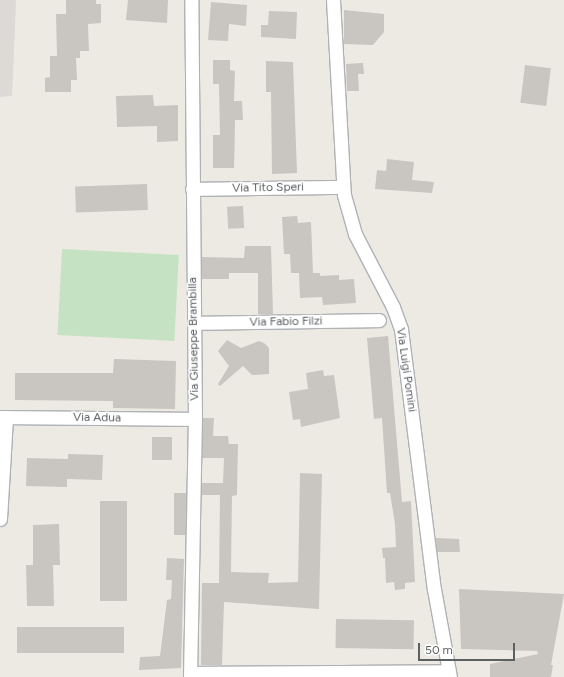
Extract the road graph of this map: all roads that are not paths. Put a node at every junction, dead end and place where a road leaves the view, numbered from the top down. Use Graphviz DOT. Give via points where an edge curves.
graph roads {
  1 [pos="191,0"];
  2 [pos="332,0"];
  3 [pos="343,187"];
  4 [pos="192,189"];
  5 [pos="379,320"];
  6 [pos="194,324"];
  7 [pos="3,417"];
  8 [pos="195,419"];
  9 [pos="0,519"];
  10 [pos="449,674"];
  11 [pos="191,675"];
  1 -- 4 [label="street, Via Giuseppe Brambilla"];
  2 -- 3 [label="street, Via Luigi Pomini"];
  3 -- 4 [label="street, Via Tito Speri"];
  3 -- 10 [label="street, Via Luigi Pomini" via="355,234 393,307 401,329 434,589"];
  4 -- 6 [label="street, Via Giuseppe Brambilla"];
  5 -- 6 [label="street, Via Fabio Filzi"];
  6 -- 8 [label="street, Via Giuseppe Brambilla"];
  7 -- 8 [label="street, Via Adua"];
  7 -- 9 [label="street"];
  8 -- 11 [label="street, Via Giuseppe Brambilla"];
  10 -- 11 [label="street"];
}
